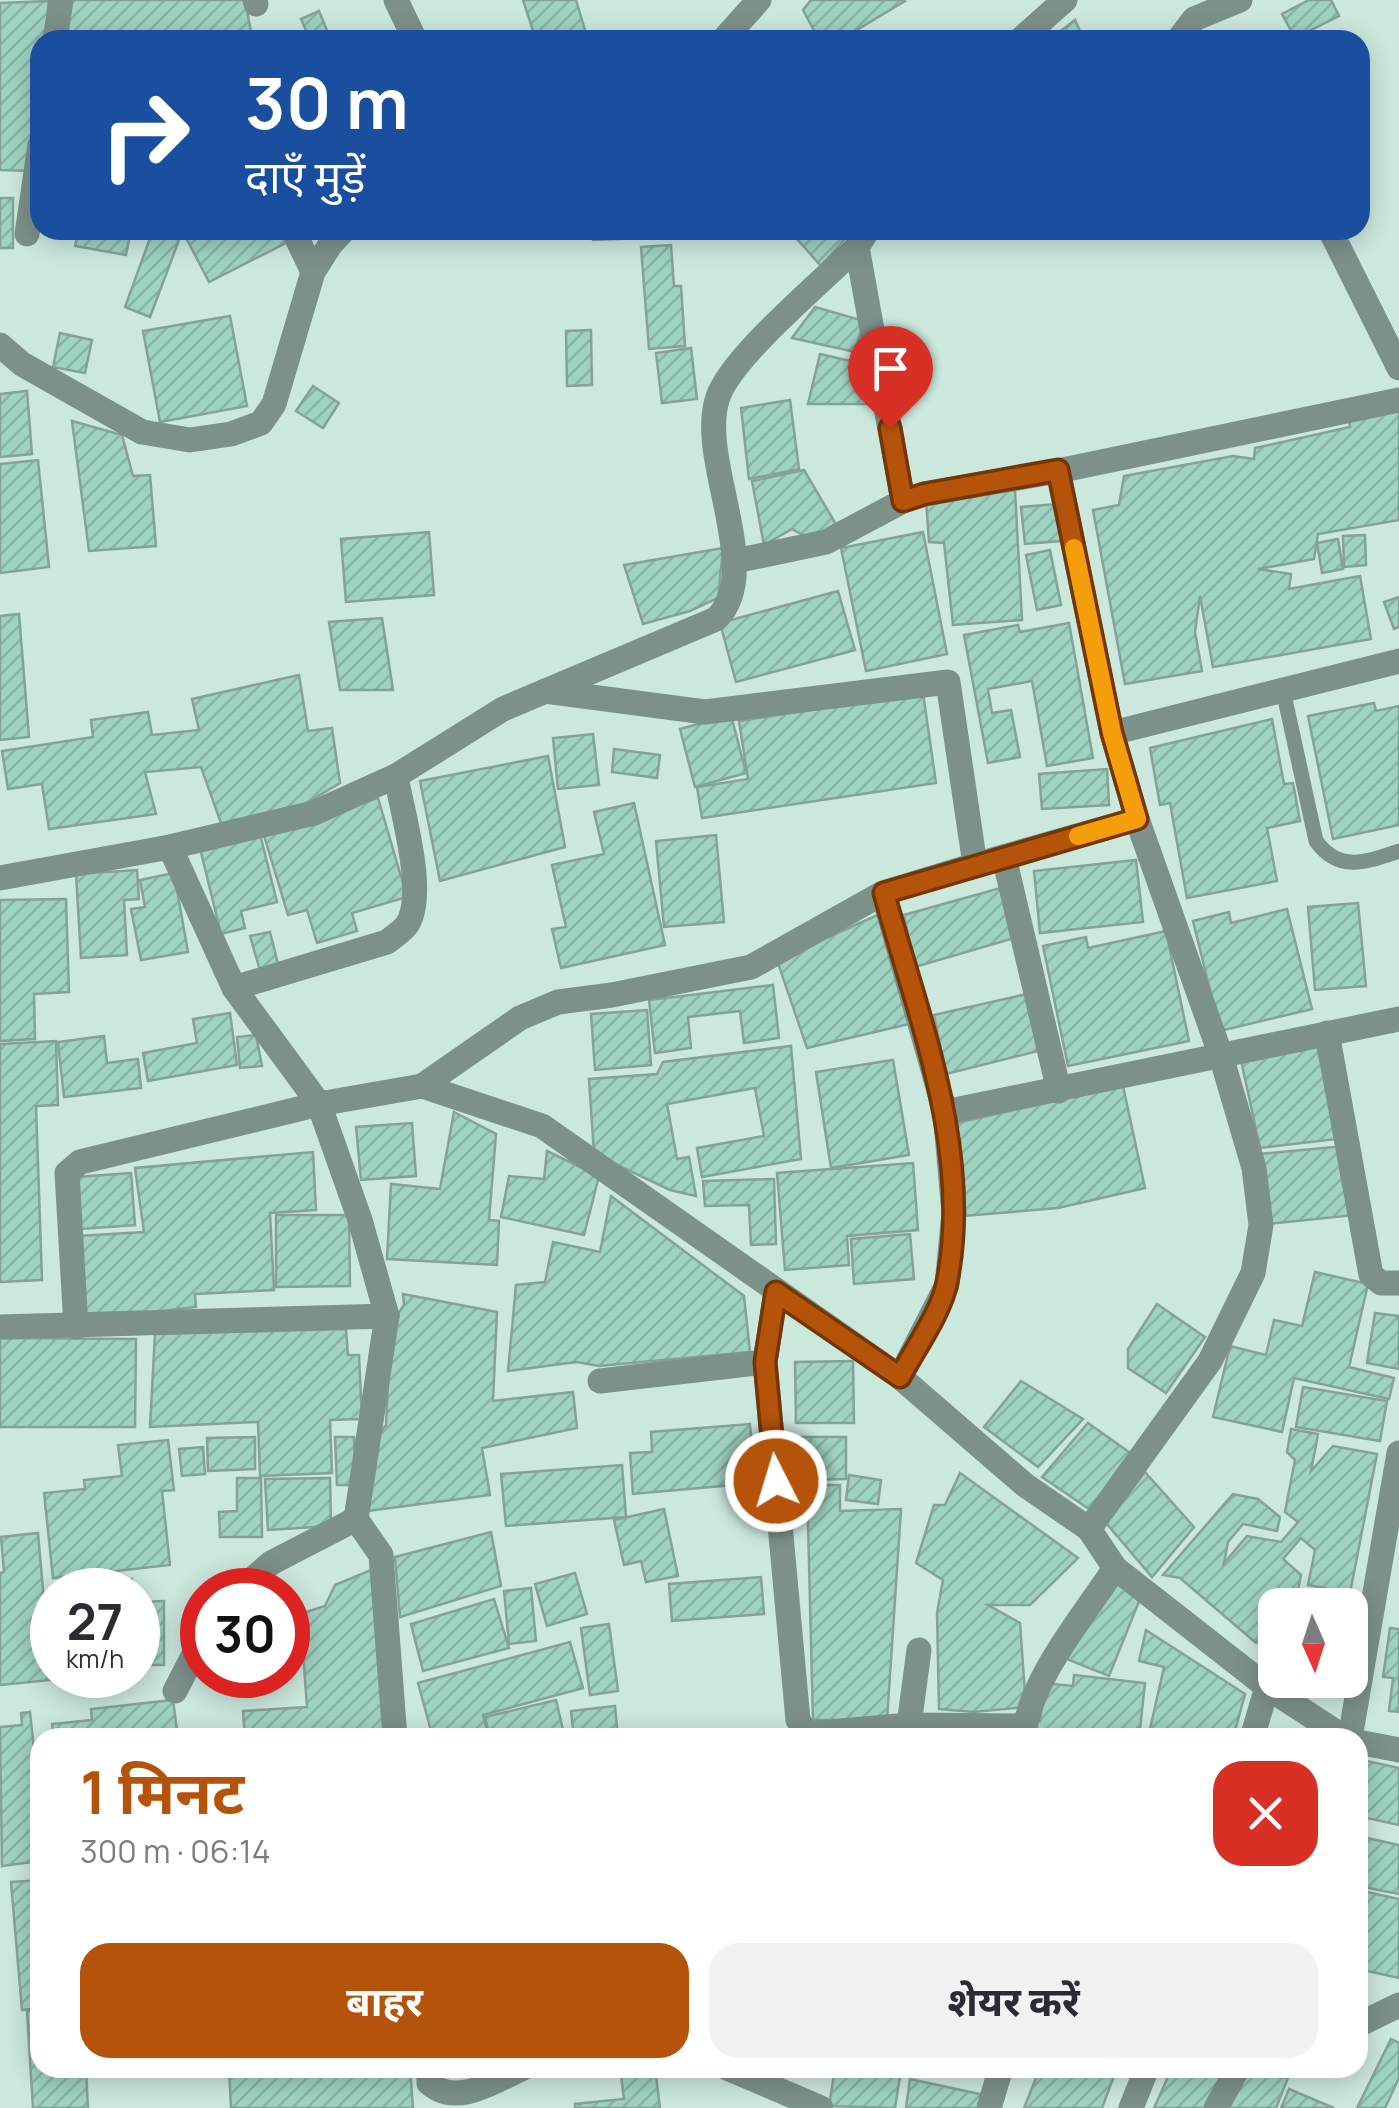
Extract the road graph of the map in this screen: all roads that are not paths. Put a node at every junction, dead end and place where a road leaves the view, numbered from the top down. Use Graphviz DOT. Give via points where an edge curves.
graph roads {
  1 [pos="60,0"];
  2 [pos="396,0"];
  3 [pos="759,0"];
  4 [pos="1065,0"];
  5 [pos="1240,0"];
  6 [pos="56,30"];
  7 [pos="410,30"];
  8 [pos="731,30"];
  9 [pos="1031,30"];
  10 [pos="1186,30"];
  11 [pos="30,213"];
  12 [pos="27,234"];
  13 [pos="298,240"];
  14 [pos="335,240"];
  15 [pos="861,240"];
  16 [pos="863,240"];
  17 [pos="1335,240"];
  18 [pos="313,272"];
  19 [pos="0,346"];
  20 [pos="1399,368"];
  21 [pos="1399,400"];
  22 [pos="1058,470"];
  23 [pos="903,501"];
  24 [pos="735,561"];
  25 [pos="1399,661"];
  26 [pos="541,690"];
  27 [pos="1283,690"];
  28 [pos="1112,733"];
  29 [pos="396,776"];
  30 [pos="1137,819"];
  31 [pos="170,847"];
  32 [pos="1399,851"];
  33 [pos="1004,856"];
  34 [pos="975,865"];
  35 [pos="0,878"];
  36 [pos="884,893"];
  37 [pos="234,988"];
  38 [pos="1399,1019"];
  39 [pos="1327,1033"];
  40 [pos="1220,1056"];
  41 [pos="422,1086"];
  42 [pos="1059,1090"];
  43 [pos="319,1104"];
  44 [pos="945,1112"];
  45 [pos="1399,1283"];
  46 [pos="776,1292"];
  47 [pos="388,1316"];
  48 [pos="0,1326"];
  49 [pos="76,1327"];
  50 [pos="765,1362"];
  51 [pos="900,1377"];
  52 [pos="600,1380"];
  53 [pos="1399,1452"];
  54 [pos="356,1519"];
  55 [pos="1090,1529"];
  56 [pos="266,1568"];
  57 [pos="1115,1568"];
  58 [pos="919,1650"];
  59 [pos="1258,1680"];
  60 [pos="180,1681"];
  61 [pos="175,1691"];
  62 [pos="1264,1698"];
  63 [pos="1284,1698"];
  64 [pos="909,1725"];
  65 [pos="393,1728"];
  66 [pos="803,1728"];
  67 [pos="886,1728"];
  68 [pos="958,1728"];
  69 [pos="1025,1728"];
  70 [pos="1255,1728"];
  71 [pos="1332,1728"];
  72 [pos="1350,1728"];
  73 [pos="1368,1744"];
  74 [pos="1399,1750"];
  75 [pos="1399,2005"];
  76 [pos="1368,2020"];
  77 [pos="430,2078"];
  78 [pos="501,2078"];
  79 [pos="998,2078"];
  80 [pos="1143,2078"];
  81 [pos="1232,2078"];
  82 [pos="785,2080"];
  83 [pos="822,2108"];
  84 [pos="989,2108"];
  85 [pos="1131,2108"];
  86 [pos="1216,2108"];
  1 -- 6 [label="street"];
  2 -- 7 [label="street"];
  3 -- 8 [label="street"];
  4 -- 9 [label="street"];
  5 -- 10 [label="street" via="1194,19"];
  11 -- 12 [label="street"];
  13 -- 18 [label="street"];
  14 -- 18 [label="street"];
  15 -- 24 [label="street" via="729,373 716,401 714,431"];
  16 -- 23 [label="street"];
  17 -- 20 [label="street"];
  18 -- 19 [label="street" via="274,404 261,423 231,434 190,440 142,432"];
  21 -- 22 [label="street"];
  22 -- 23 [label="street"];
  22 -- 28 [label="street"];
  23 -- 24 [label="street" via="826,542"];
  24 -- 26 [label="street" via="728,608 716,619"];
  25 -- 27 [label="street"];
  26 -- 29 [label="street"];
  26 -- 34 [label="street" via="705,712 948,682"];
  27 -- 28 [label="street"];
  27 -- 32 [label="lane" via="1316,841 1328,857 1347,863"];
  28 -- 30 [label="street"];
  29 -- 31 [label="street" via="314,813"];
  29 -- 37 [label="street" via="414,882 407,925 388,942"];
  30 -- 33 [label="street"];
  30 -- 40 [label="street"];
  31 -- 35 [label="street"];
  31 -- 37 [label="street"];
  33 -- 34 [label="street"];
  33 -- 42 [label="street"];
  34 -- 36 [label="street"];
  36 -- 41 [label="street" via="751,967 558,1002 520,1018"];
  36 -- 44 [label="street"];
  37 -- 43 [label="street"];
  38 -- 39 [label="street"];
  39 -- 40 [label="street"];
  39 -- 45 [label="street" via="1371,1275 1380,1283"];
  40 -- 42 [label="street"];
  40 -- 55 [label="street" via="1254,1168 1261,1225 1252,1273 1210,1361"];
  41 -- 43 [label="street"];
  41 -- 46 [label="street" via="542,1126"];
  42 -- 44 [label="street"];
  43 -- 47 [label="street"];
  43 -- 49 [label="street" via="80,1162 67,1173"];
  44 -- 51 [label="street" via="954,1213 947,1285"];
  46 -- 50 [label="street"];
  46 -- 51 [label="street"];
  47 -- 49 [label="street"];
  47 -- 54 [label="street"];
  48 -- 49 [label="street"];
  50 -- 52 [label="street"];
  50 -- 66 [label="street"];
  51 -- 55 [label="street" via="1025,1486"];
  53 -- 72 [label="street"];
  54 -- 56 [label="street"];
  54 -- 65 [label="street" via="381,1555"];
  55 -- 57 [label="street"];
  57 -- 59 [label="street"];
  57 -- 69 [label="street" via="1045,1674"];
  58 -- 64 [label="street"];
  60 -- 61 [label="street"];
  62 -- 70 [label="street"];
  63 -- 71 [label="street"];
  64 -- 67 [label="street"];
  64 -- 68 [label="street"];
  73 -- 74 [label="street"];
  75 -- 76 [label="street"];
  77 -- 78 [label="street" via="436,2089 453,2093"];
  79 -- 84 [label="street"];
  80 -- 85 [label="street"];
  81 -- 86 [label="street"];
  82 -- 83 [label="street"];
}
